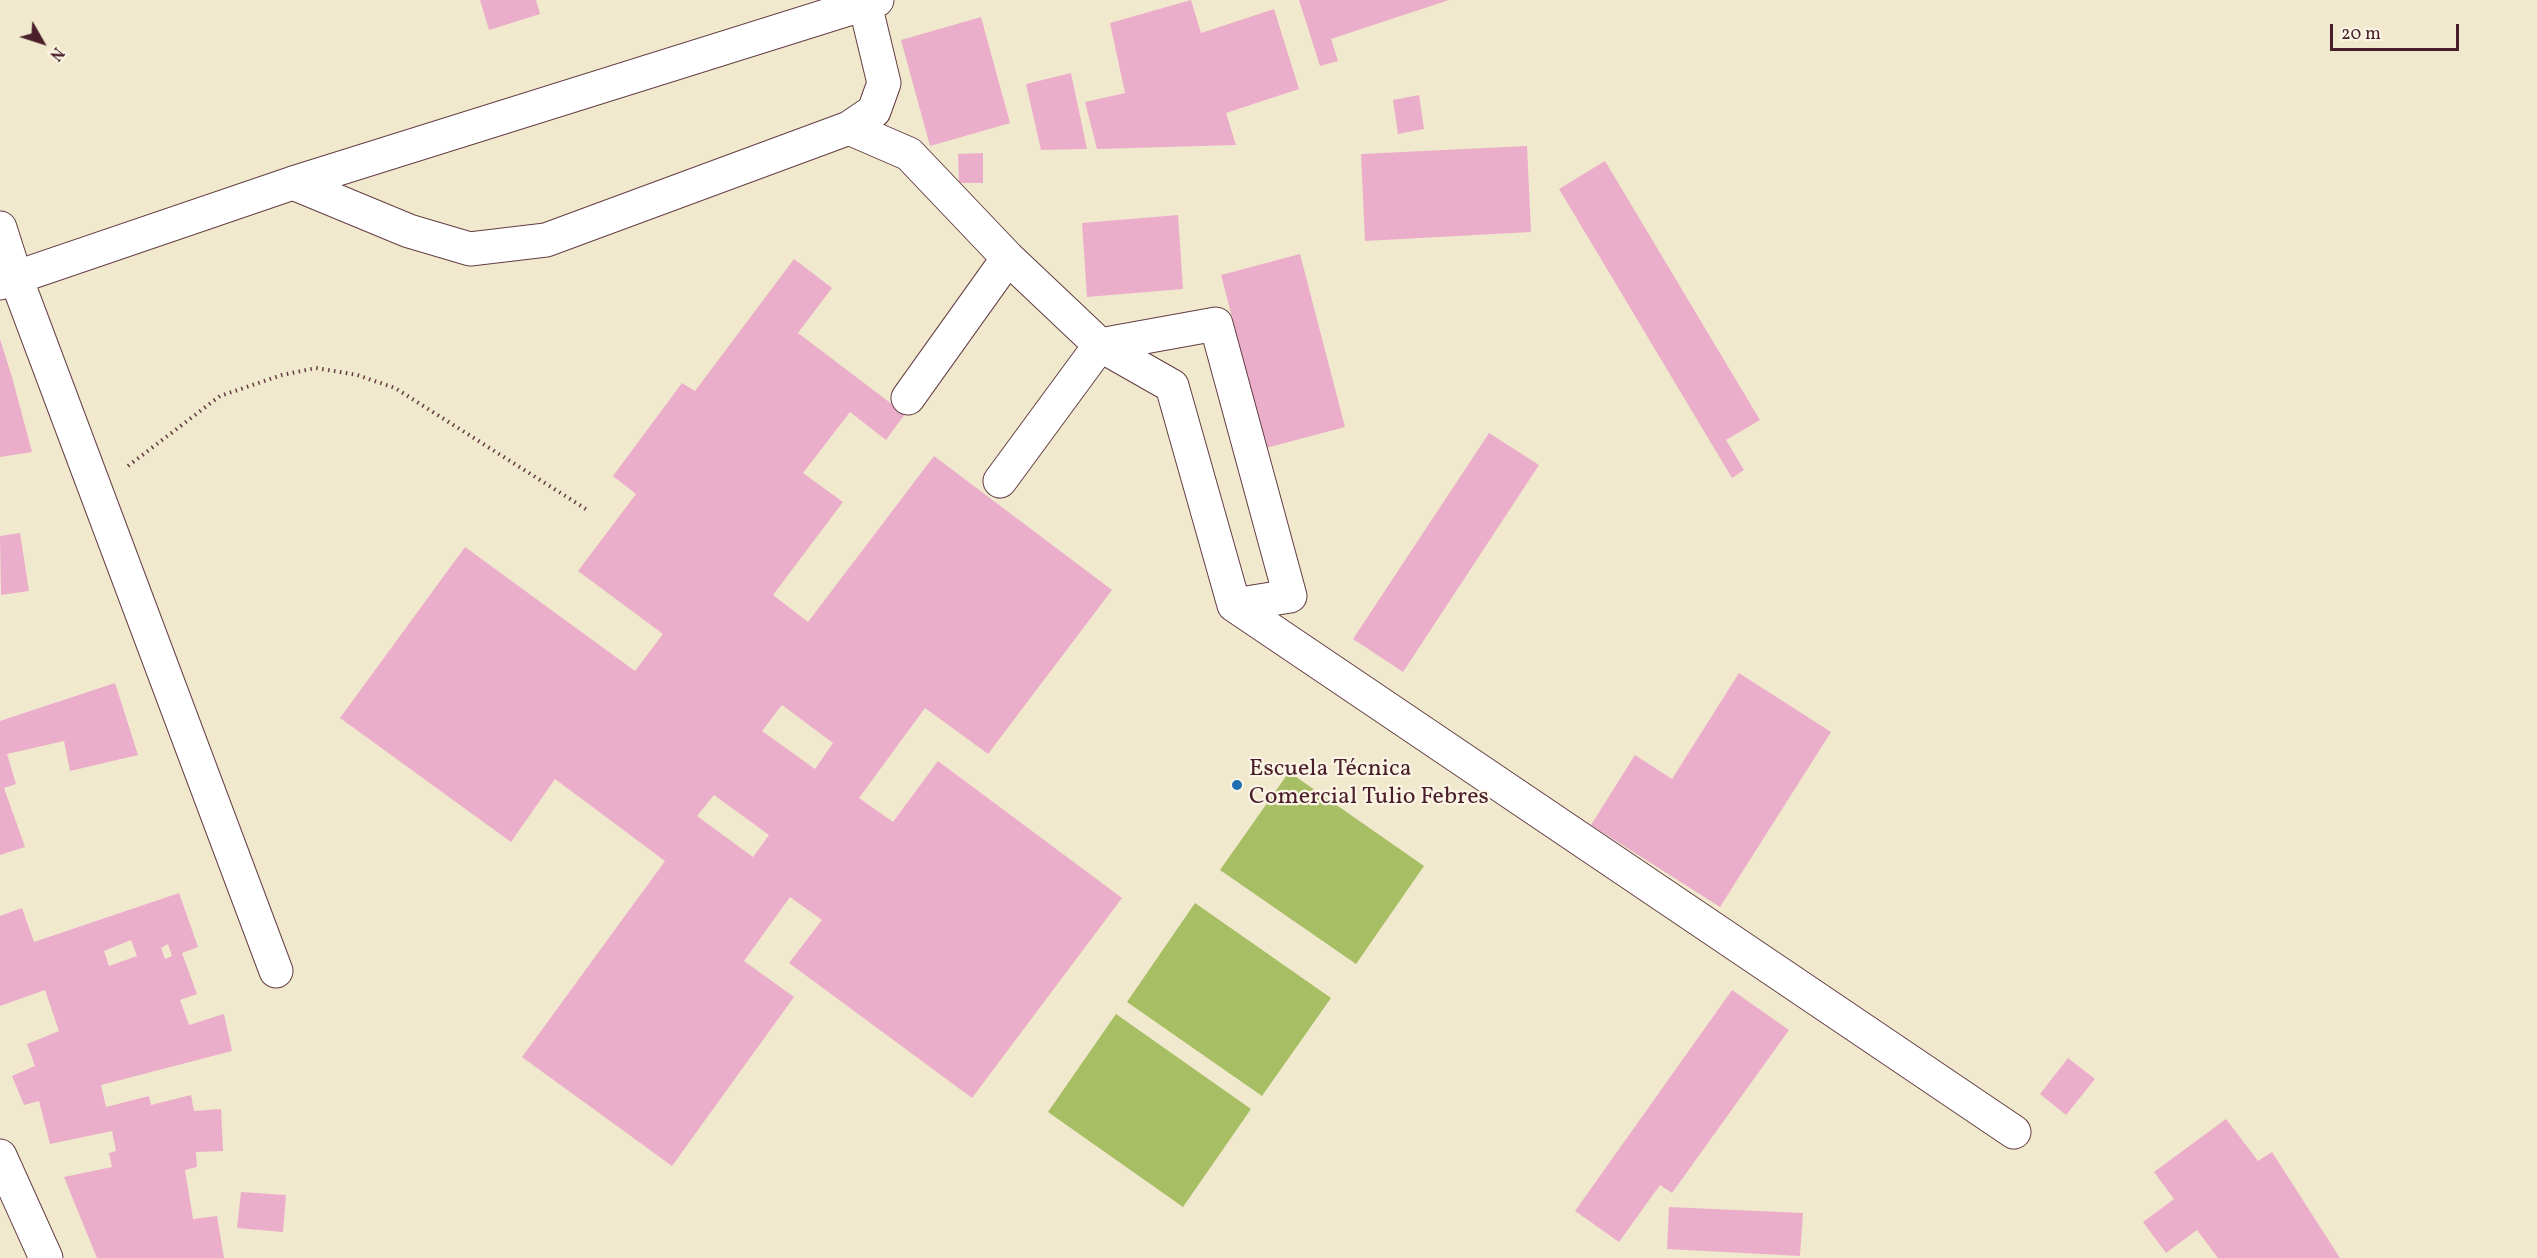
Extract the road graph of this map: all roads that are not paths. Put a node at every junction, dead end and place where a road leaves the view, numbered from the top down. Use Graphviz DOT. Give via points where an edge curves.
graph roads {
  1 [pos="871,2"];
  2 [pos="849,128"];
  3 [pos="293,183"];
  4 [pos="0,228"];
  5 [pos="1008,258"];
  6 [pos="8,281"];
  7 [pos="1100,345"];
  8 [pos="908,398"];
  9 [pos="1000,481"];
  10 [pos="1234,605"];
  11 [pos="276,971"];
  12 [pos="2014,1132"];
  13 [pos="0,1156"];
  14 [pos="46,1258"];
  1 -- 2 [label="street" via="884,83 874,111"];
  1 -- 3 [label="street"];
  2 -- 3 [label="street" via="546,240 470,249 409,231"];
  2 -- 5 [label="street" via="909,154"];
  3 -- 6 [label="street"];
  4 -- 6 [label="street"];
  5 -- 7 [label="street"];
  5 -- 8 [label="street"];
  6 -- 11 [label="street" via="95,489"];
  7 -- 9 [label="street"];
  7 -- 10 [label="street" via="1172,386"];
  7 -- 10 [label="street" via="1216,324 1290,596"];
  10 -- 12 [label="street"];
  13 -- 14 [label="street"];
}
